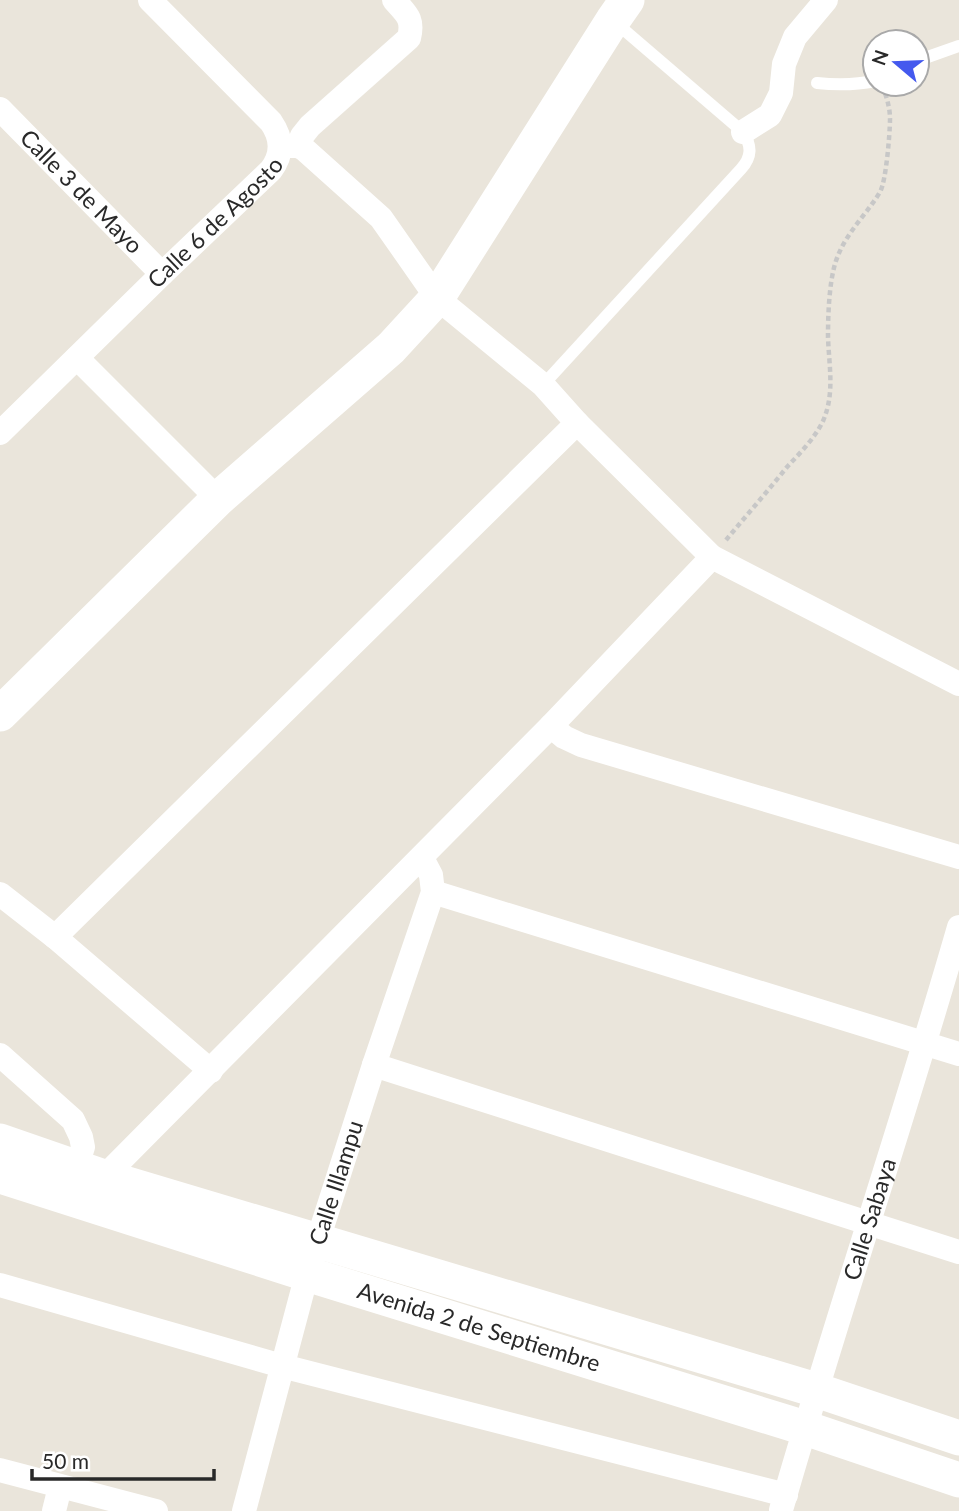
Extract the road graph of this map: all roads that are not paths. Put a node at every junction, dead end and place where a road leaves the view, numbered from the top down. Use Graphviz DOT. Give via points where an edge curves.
graph roads {
  1 [pos="150,0"];
  2 [pos="394,0"];
  3 [pos="826,0"];
  4 [pos="620,10"];
  5 [pos="959,46"];
  6 [pos="931,57"];
  7 [pos="817,83"];
  8 [pos="861,84"];
  9 [pos="0,109"];
  10 [pos="743,132"];
  11 [pos="289,146"];
  12 [pos="162,274"];
  13 [pos="437,298"];
  14 [pos="77,358"];
  15 [pos="543,386"];
  16 [pos="577,423"];
  17 [pos="0,433"];
  18 [pos="218,499"];
  19 [pos="712,557"];
  20 [pos="959,684"];
  21 [pos="0,714"];
  22 [pos="551,726"];
  23 [pos="959,856"];
  24 [pos="422,858"];
  25 [pos="433,892"];
  26 [pos="1,895"];
  27 [pos="959,927"];
  28 [pos="55,937"];
  29 [pos="925,1043"];
  30 [pos="959,1054"];
  31 [pos="0,1055"];
  32 [pos="374,1065"];
  33 [pos="211,1071"];
  34 [pos="0,1141"];
  35 [pos="90,1172"];
  36 [pos="0,1176"];
  37 [pos="869,1224"];
  38 [pos="317,1241"];
  39 [pos="959,1252"];
  40 [pos="307,1274"];
  41 [pos="0,1285"];
  42 [pos="282,1366"];
  43 [pos="816,1390"];
  44 [pos="805,1428"];
  45 [pos="959,1438"];
  46 [pos="0,1470"];
  47 [pos="959,1480"];
  48 [pos="57,1499"];
  49 [pos="783,1503"];
  50 [pos="156,1511"];
  51 [pos="244,1511"];
  1 -- 11 [label="street, Calle 6 de Agosto" via="271,122"];
  2 -- 11 [label="street" via="410,19 409,38"];
  3 -- 10 [label="street" via="795,37 784,64 781,93 770,115"];
  4 -- 10 [label="lane"];
  4 -- 13 [label="street"];
  5 -- 6 [label="lane"];
  7 -- 8 [label="lane"];
  9 -- 12 [label="street, Calle 3 de Mayo"];
  10 -- 15 [label="lane" via="750,144 747,162"];
  11 -- 12 [label="street, Calle 6 de Agosto" via="271,170"];
  11 -- 13 [label="street" via="309,153 381,218"];
  12 -- 14 [label="street, Calle 6 de Agosto"];
  13 -- 15 [label="street"];
  13 -- 18 [label="street" via="391,348"];
  14 -- 17 [label="street, Calle 6 de Agosto"];
  14 -- 18 [label="street"];
  15 -- 16 [label="street"];
  16 -- 19 [label="street"];
  16 -- 28 [label="street"];
  18 -- 21 [label="street"];
  19 -- 20 [label="street"];
  19 -- 22 [label="street"];
  22 -- 23 [label="street" via="581,745"];
  22 -- 24 [label="street"];
  24 -- 25 [label="street"];
  24 -- 33 [label="street"];
  25 -- 29 [label="street"];
  25 -- 32 [label="street, Calle Illampu"];
  26 -- 28 [label="street"];
  27 -- 29 [label="street, Calle Sabaya"];
  28 -- 33 [label="street"];
  29 -- 30 [label="street"];
  29 -- 37 [label="street, Calle Sabaya"];
  31 -- 35 [label="street" via="74,1120"];
  32 -- 37 [label="street"];
  32 -- 38 [label="street, Calle Illampu"];
  33 -- 35 [label="street"];
  34 -- 35 [label="street"];
  35 -- 38 [label="street"];
  36 -- 40 [label="street, Avenida 2 de Septiembre"];
  37 -- 39 [label="street"];
  37 -- 43 [label="street, Calle Sabaya"];
  38 -- 40 [label="street, Calle Illampu"];
  38 -- 43 [label="street"];
  40 -- 42 [label="street, Calle Illampu"];
  40 -- 44 [label="street, Avenida 2 de Septiembre"];
  41 -- 42 [label="street"];
  42 -- 49 [label="street"];
  42 -- 51 [label="street, Calle Illampu"];
  43 -- 44 [label="street, Calle Sabaya"];
  43 -- 45 [label="street"];
  44 -- 47 [label="street, Avenida 2 de Septiembre"];
  44 -- 49 [label="street, Calle Sabaya"];
  46 -- 48 [label="street"];
  48 -- 50 [label="street"];
}
